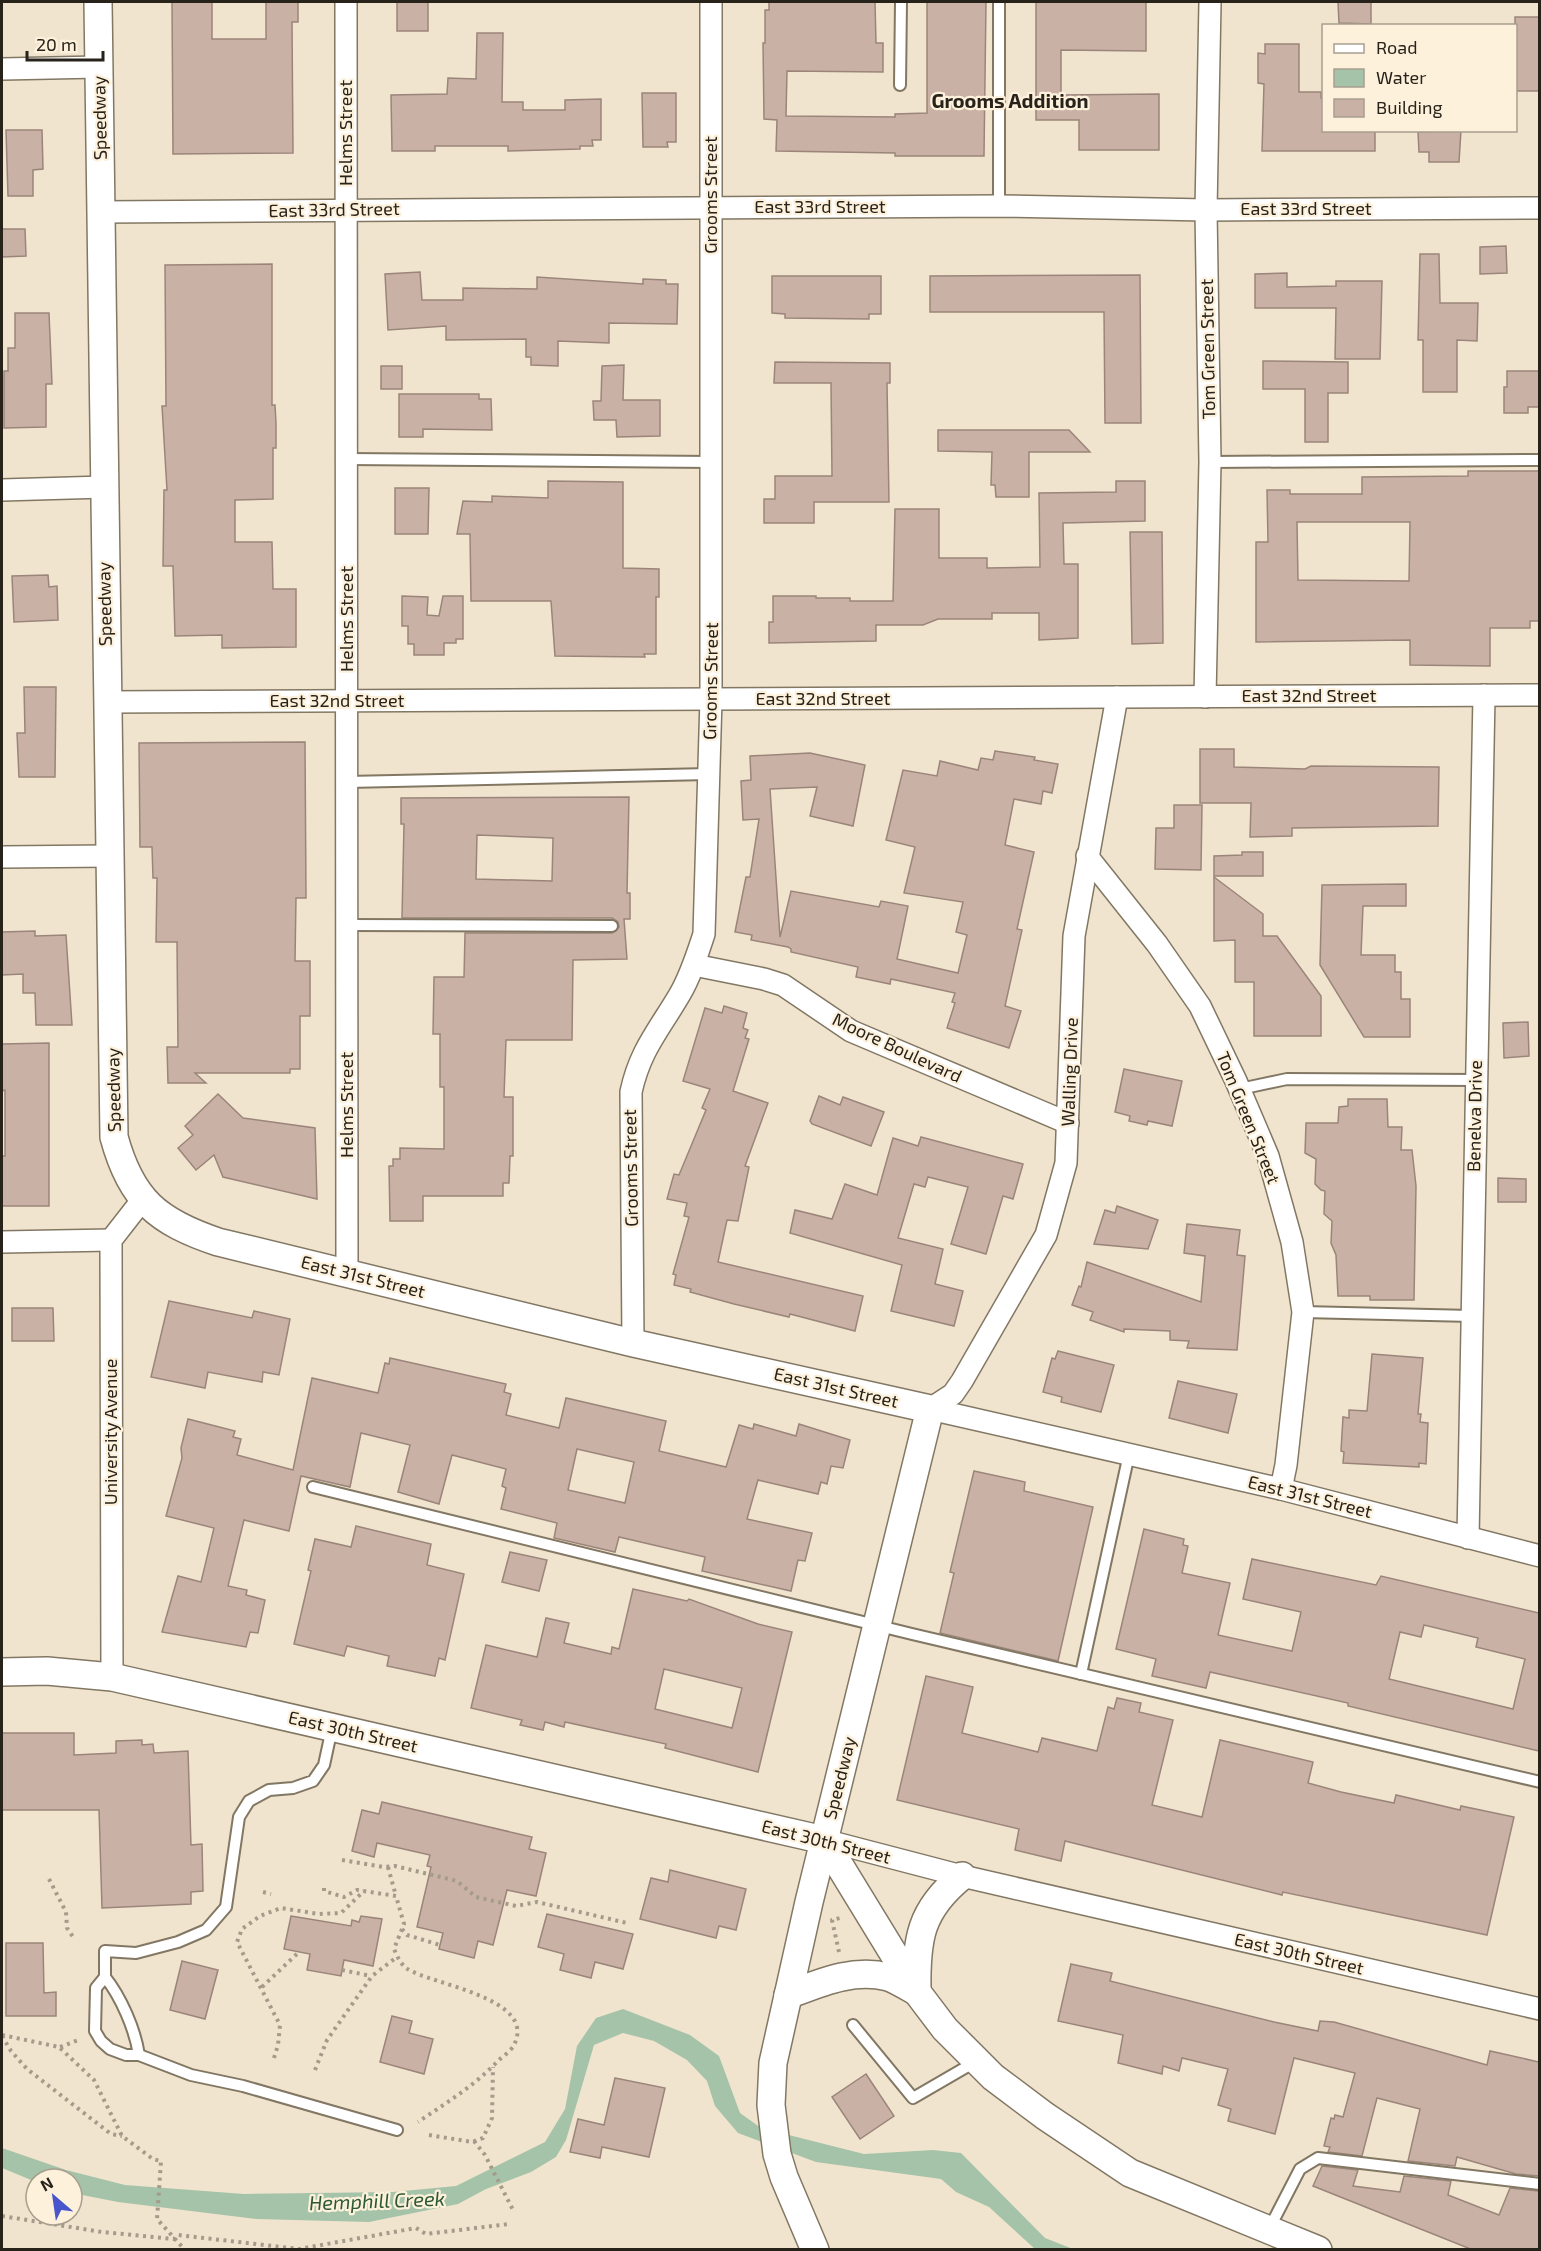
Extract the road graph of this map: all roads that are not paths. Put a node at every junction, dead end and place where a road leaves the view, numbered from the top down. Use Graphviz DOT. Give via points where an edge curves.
graph roads {
  1 [pos="98,2"];
  2 [pos="346,2"];
  3 [pos="711,2"];
  4 [pos="901,2"];
  5 [pos="999,2"];
  6 [pos="1210,2"];
  7 [pos="99,67"];
  8 [pos="2,69"];
  9 [pos="900,84"];
  10 [pos="999,206"];
  11 [pos="711,208"];
  12 [pos="1539,208"];
  13 [pos="346,210"];
  14 [pos="1206,210"];
  15 [pos="101,212"];
  16 [pos="346,459"];
  17 [pos="1539,460"];
  18 [pos="711,462"];
  19 [pos="1210,462"];
  20 [pos="104,487"];
  21 [pos="2,490"];
  22 [pos="1484,695"];
  23 [pos="1539,695"];
  24 [pos="1117,697"];
  25 [pos="1205,697"];
  26 [pos="711,699"];
  27 [pos="347,701"];
  28 [pos="107,702"];
  29 [pos="709,774"];
  30 [pos="347,782"];
  31 [pos="2,856"];
  32 [pos="111,856"];
  33 [pos="1087,856"];
  34 [pos="347,925"];
  35 [pos="612,926"];
  36 [pos="694,965"];
  37 [pos="1476,1080"];
  38 [pos="1240,1089"];
  39 [pos="1068,1123"];
  40 [pos="143,1199"];
  41 [pos="111,1240"];
  42 [pos="2,1242"];
  43 [pos="347,1273"];
  44 [pos="1303,1312"];
  45 [pos="1472,1316"];
  46 [pos="633,1343"];
  47 [pos="930,1409"];
  48 [pos="1129,1455"];
  49 [pos="313,1487"];
  50 [pos="1281,1489"];
  51 [pos="1468,1538"];
  52 [pos="1539,1556"];
  53 [pos="877,1625"];
  54 [pos="2,1672"];
  55 [pos="1081,1674"];
  56 [pos="112,1677"];
  57 [pos="332,1727"];
  58 [pos="1539,1782"];
  59 [pos="824,1840"];
  60 [pos="962,1876"];
  61 [pos="105,1977"];
  62 [pos="917,1992"];
  63 [pos="788,1995"];
  64 [pos="1539,2009"];
  65 [pos="852,2025"];
  66 [pos="139,2055"];
  67 [pos="976,2062"];
  68 [pos="397,2130"];
  69 [pos="1539,2184"];
  70 [pos="1268,2231"];
  71 [pos="815,2250"];
  72 [pos="1318,2250"];
  1 -- 7 [label="street, Speedway"];
  2 -- 13 [label="street, Helms Street"];
  3 -- 11 [label="street, Grooms Street"];
  4 -- 9 [label="lane"];
  5 -- 10 [label="lane"];
  6 -- 14 [label="street, Tom Green Street"];
  7 -- 8 [label="street"];
  7 -- 15 [label="street, Speedway"];
  10 -- 11 [label="street, East 33rd Street"];
  10 -- 14 [label="street, East 33rd Street"];
  11 -- 13 [label="street, East 33rd Street"];
  11 -- 18 [label="street, Grooms Street"];
  12 -- 14 [label="street, East 33rd Street"];
  13 -- 15 [label="street, East 33rd Street"];
  13 -- 16 [label="street, Helms Street"];
  14 -- 19 [label="street, Tom Green Street"];
  15 -- 20 [label="street, Speedway"];
  16 -- 18 [label="lane"];
  16 -- 27 [label="street, Helms Street"];
  17 -- 19 [label="lane"];
  18 -- 26 [label="street, Grooms Street"];
  19 -- 25 [label="street, Tom Green Street"];
  20 -- 21 [label="street"];
  20 -- 28 [label="street, Speedway"];
  22 -- 23 [label="street, East 32nd Street"];
  22 -- 25 [label="street, East 32nd Street"];
  22 -- 37 [label="street, Benelva Drive"];
  24 -- 25 [label="street, East 32nd Street"];
  24 -- 26 [label="street, East 32nd Street"];
  24 -- 33 [label="street, Walling Drive"];
  26 -- 27 [label="street, East 32nd Street"];
  26 -- 29 [label="street, Grooms Street"];
  27 -- 28 [label="street, East 32nd Street"];
  27 -- 30 [label="street, Helms Street"];
  28 -- 32 [label="street, Speedway"];
  29 -- 30 [label="lane"];
  29 -- 36 [label="street, Grooms Street" via="704,934"];
  30 -- 34 [label="street, Helms Street"];
  31 -- 32 [label="street"];
  32 -- 40 [label="street, Speedway" via="114,1137 127,1178"];
  33 -- 38 [label="street, Tom Green Street" via="1200,1006"];
  33 -- 39 [label="street, Walling Drive" via="1074,936"];
  34 -- 35 [label="lane"];
  34 -- 43 [label="street, Helms Street"];
  36 -- 39 [label="street, Moore Boulevard" via="783,985 851,1031"];
  36 -- 46 [label="street, Grooms Street" via="637,1065 631,1092"];
  37 -- 38 [label="lane" via="1287,1079"];
  37 -- 45 [label="street, Benelva Drive"];
  38 -- 44 [label="street, Tom Green Street" via="1268,1156 1292,1242"];
  39 -- 47 [label="street, Walling Drive" via="1066,1163 1046,1235 953,1394"];
  40 -- 41 [label="street"];
  40 -- 43 [label="street, East 31st Street" via="162,1216 200,1236"];
  41 -- 42 [label="street"];
  41 -- 56 [label="street, University Avenue"];
  43 -- 46 [label="street, East 31st Street"];
  44 -- 45 [label="lane"];
  44 -- 50 [label="street, Tom Green Street"];
  45 -- 51 [label="street, Benelva Drive"];
  46 -- 47 [label="street, East 31st Street"];
  47 -- 48 [label="street, East 31st Street"];
  47 -- 53 [label="street, Speedway"];
  48 -- 50 [label="street, East 31st Street"];
  48 -- 55 [label="lane"];
  49 -- 53 [label="lane"];
  50 -- 51 [label="street, East 31st Street"];
  51 -- 52 [label="street, East 31st Street"];
  53 -- 55 [label="lane"];
  53 -- 59 [label="street, Speedway"];
  54 -- 56 [label="street, East 30th Street" via="47,1671"];
  55 -- 58 [label="lane"];
  56 -- 57 [label="street, East 30th Street"];
  57 -- 59 [label="street, East 30th Street"];
  57 -- 61 [label="lane" via="324,1766 313,1781 269,1790 249,1800 239,1818 226,1907 206,1930 136,1953 105,1951"];
  59 -- 60 [label="street, East 30th Street"];
  59 -- 62 [label="street"];
  59 -- 63 [label="street, Speedway"];
  60 -- 62 [label="street" via="942,1892 926,1918 916,1950"];
  60 -- 64 [label="street, East 30th Street"];
  61 -- 66 [label="lane" via="114,1988"];
  61 -- 66 [label="lane" via="96,1988 96,2031 100,2041 126,2055"];
  62 -- 63 [label="street" via="889,1977 868,1975 842,1976"];
  62 -- 67 [label="street"];
  63 -- 71 [label="street, Speedway" via="773,2063 773,2131 784,2177"];
  65 -- 67 [label="lane" via="913,2098"];
  66 -- 68 [label="lane" via="191,2075"];
  67 -- 70 [label="street" via="1045,2116 1130,2173"];
  69 -- 70 [label="lane" via="1318,2158 1300,2169"];
  70 -- 72 [label="street"];
}
